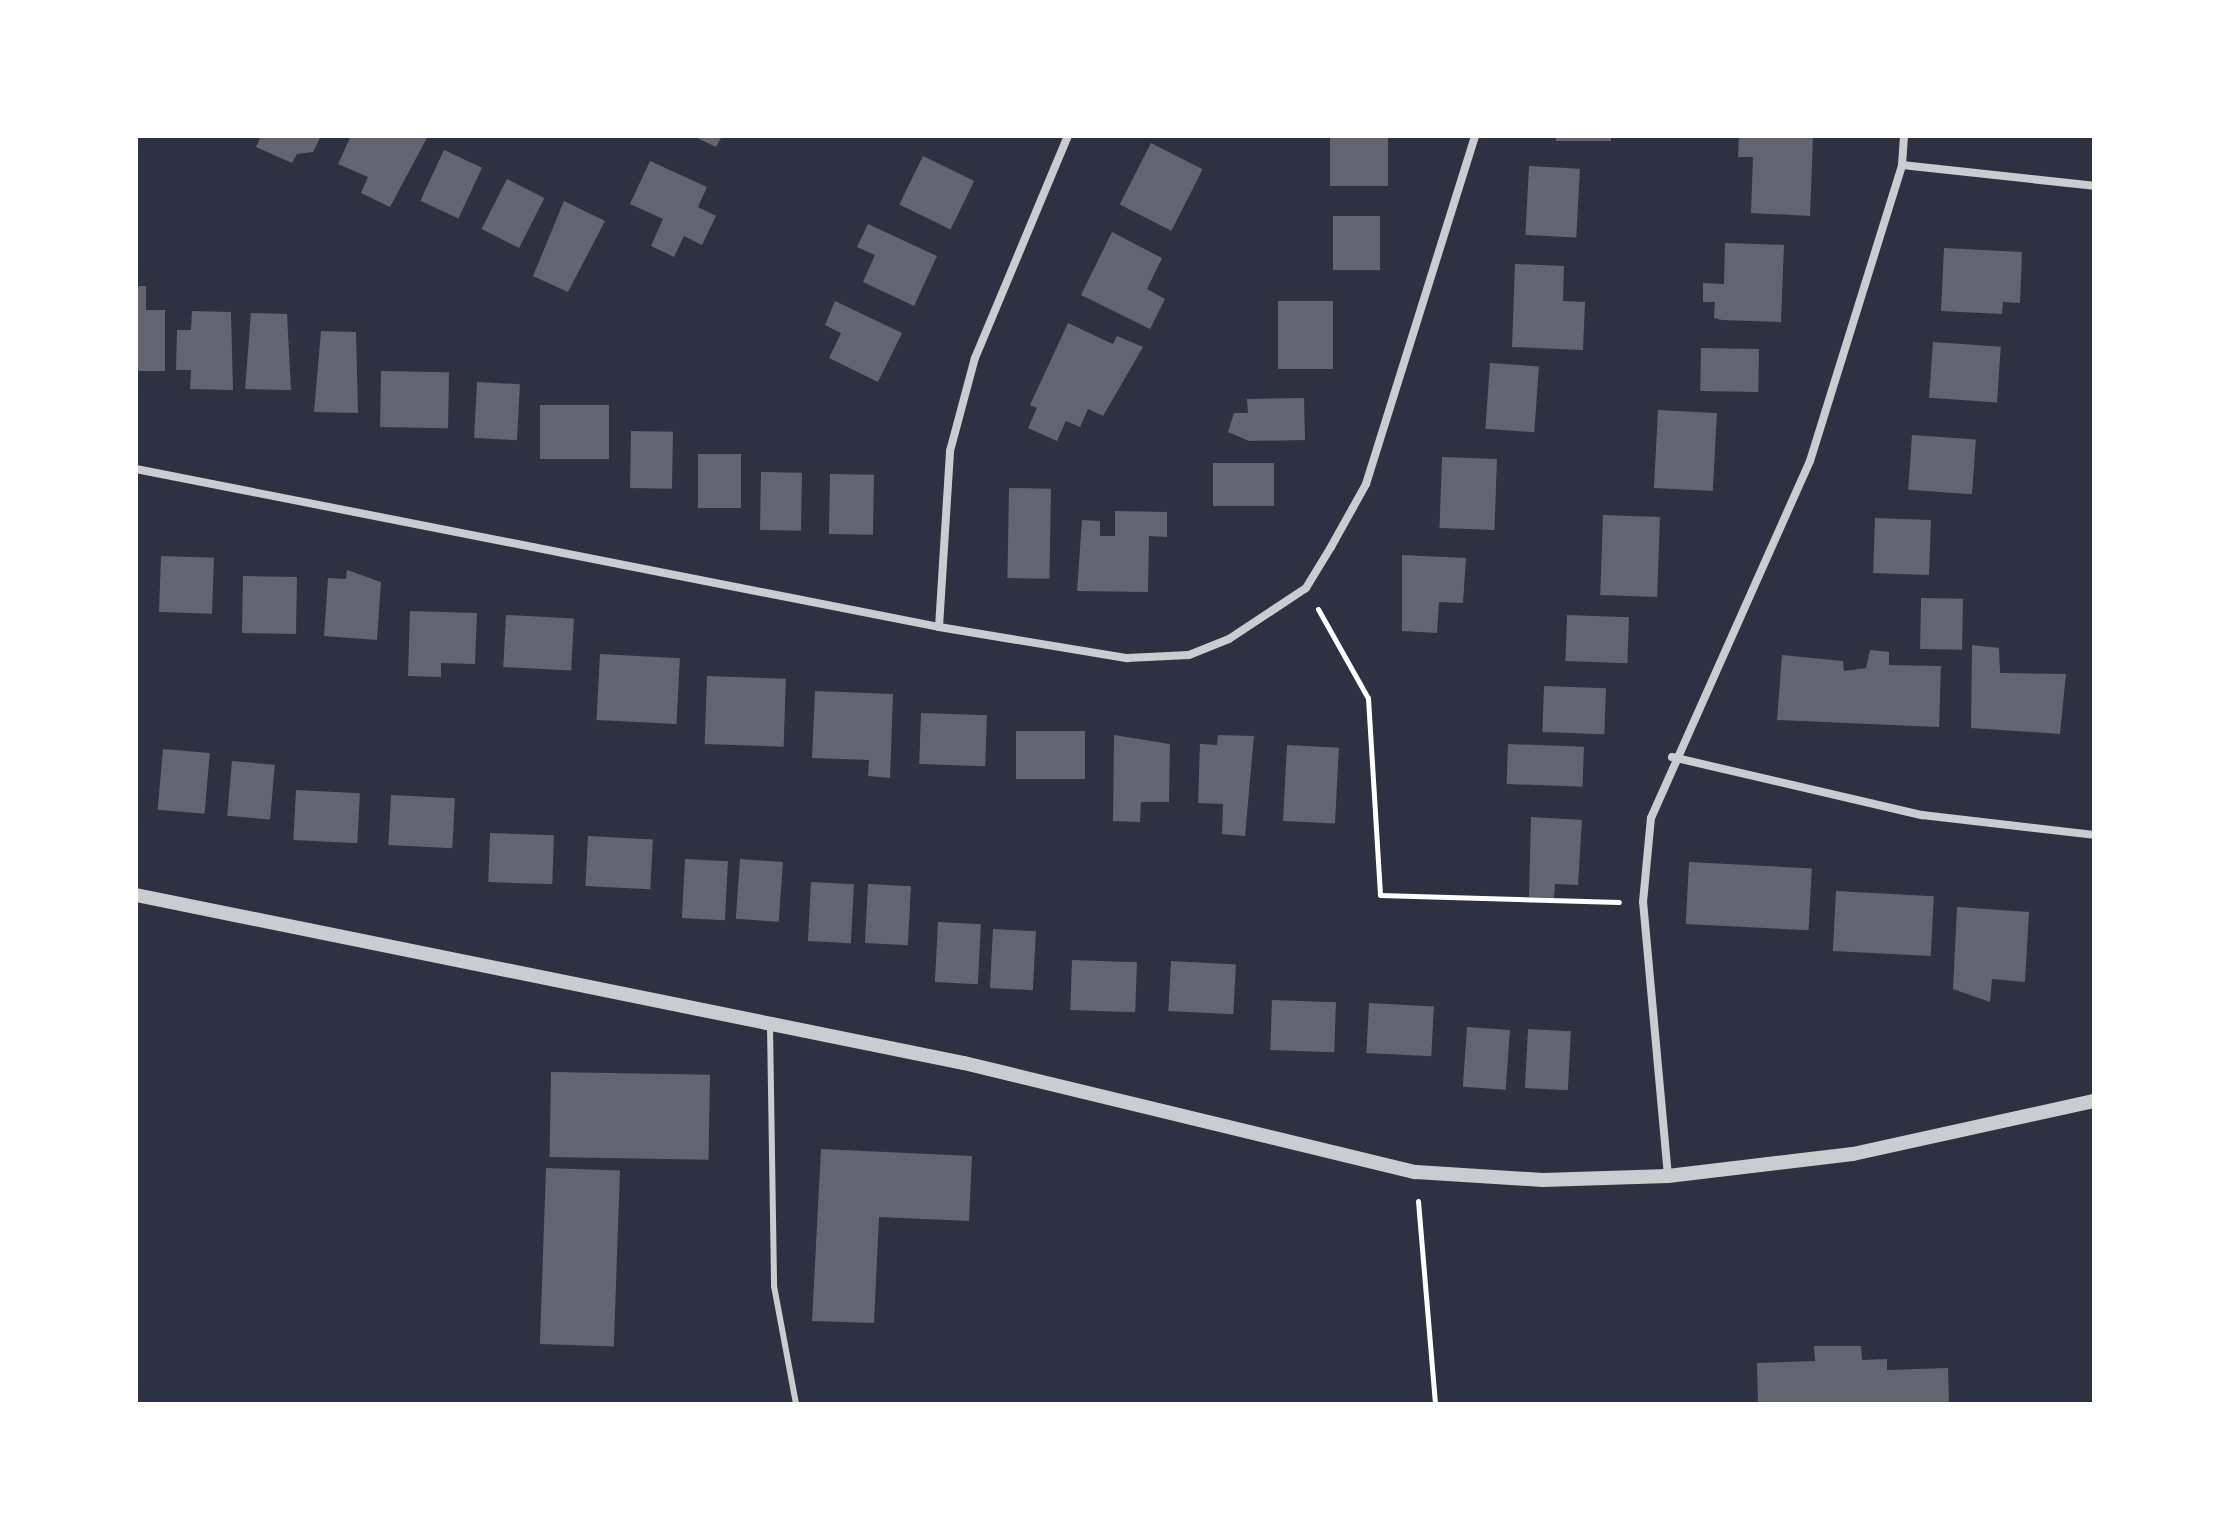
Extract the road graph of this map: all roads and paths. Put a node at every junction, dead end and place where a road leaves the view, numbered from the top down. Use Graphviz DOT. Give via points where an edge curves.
graph roads {
  1 [pos="1068,136"];
  2 [pos="1475,136"];
  3 [pos="1904,136"];
  4 [pos="1902,165"];
  5 [pos="2094,186"];
  6 [pos="136,469"];
  7 [pos="1306,588"];
  8 [pos="939,627"];
  9 [pos="1672,757"];
  10 [pos="2094,835"];
  11 [pos="136,895"];
  12 [pos="1643,902"];
  13 [pos="770,1022"];
  14 [pos="2094,1101"];
  15 [pos="1416,1172"];
  16 [pos="1668,1176"];
  17 [pos="796,1404"];
  18 [pos="1435,1404"];
  1 -- 8 [label="street" via="975,358 950,451"];
  2 -- 7 [label="street" via="1366,484"];
  3 -- 4 [label="street"];
  4 -- 5 [label="street"];
  4 -- 9 [label="street" via="1810,461"];
  6 -- 8 [label="street"];
  7 -- 8 [label="street" via="1229,639 1189,655 1127,658"];
  7 -- 12 [label="path" via="1368,698 1380,895"];
  9 -- 10 [label="street" via="1922,815"];
  9 -- 12 [label="street" via="1651,818"];
  11 -- 13 [label="street"];
  12 -- 16 [label="street"];
  13 -- 15 [label="street"];
  13 -- 17 [label="lane" via="774,1286"];
  14 -- 16 [label="street" via="1853,1154"];
  15 -- 16 [label="street" via="1543,1180"];
  15 -- 18 [label="path"];
}
